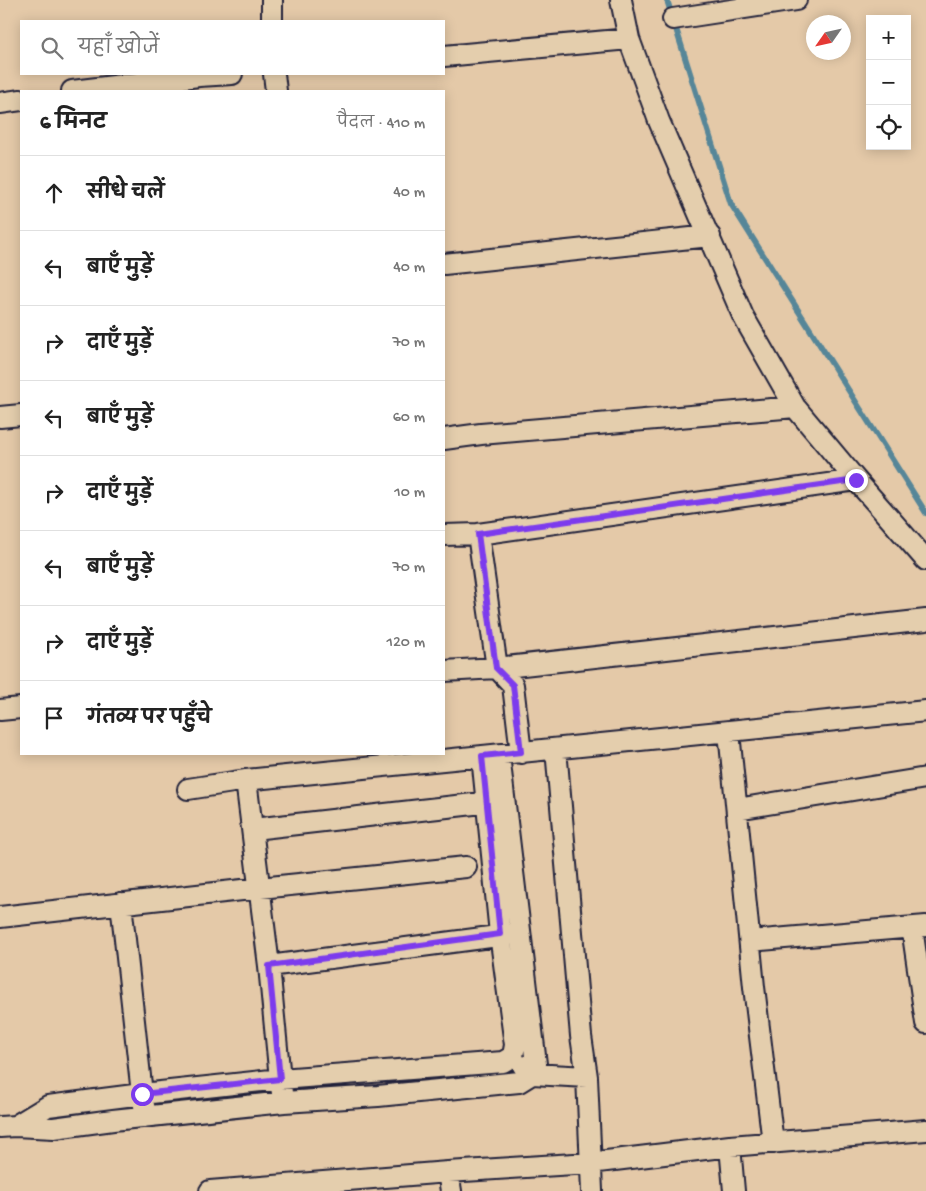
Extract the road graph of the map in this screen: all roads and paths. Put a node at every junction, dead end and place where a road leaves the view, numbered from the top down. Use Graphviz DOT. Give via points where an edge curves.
graph roads {
  1 [pos="272,0"];
  2 [pos="621,0"];
  3 [pos="796,0"];
  4 [pos="673,19"];
  5 [pos="272,20"];
  6 [pos="629,39"];
  7 [pos="445,56"];
  8 [pos="229,75"];
  9 [pos="274,75"];
  10 [pos="201,84"];
  11 [pos="90,90"];
  12 [pos="276,90"];
  13 [pos="20,100"];
  14 [pos="0,103"];
  15 [pos="710,236"];
  16 [pos="445,264"];
  17 [pos="795,407"];
  18 [pos="20,415"];
  19 [pos="0,417"];
  20 [pos="445,439"];
  21 [pos="856,480"];
  22 [pos="478,534"];
  23 [pos="445,535"];
  24 [pos="926,560"];
  25 [pos="926,620"];
  26 [pos="496,668"];
  27 [pos="445,671"];
  28 [pos="20,708"];
  29 [pos="0,710"];
  30 [pos="926,711"];
  31 [pos="729,732"];
  32 [pos="556,749"];
  33 [pos="521,752"];
  34 [pos="490,756"];
  35 [pos="926,778"];
  36 [pos="246,780"];
  37 [pos="188,789"];
  38 [pos="496,802"];
  39 [pos="737,809"];
  40 [pos="253,829"];
  41 [pos="466,867"];
  42 [pos="260,888"];
  43 [pos="121,904"];
  44 [pos="0,917"];
  45 [pos="919,927"];
  46 [pos="500,934"];
  47 [pos="520,934"];
  48 [pos="750,942"];
  49 [pos="269,966"];
  50 [pos="926,1023"];
  51 [pos="513,1056"];
  52 [pos="532,1074"];
  53 [pos="587,1077"];
  54 [pos="280,1079"];
  55 [pos="142,1094"];
  56 [pos="284,1102"];
  57 [pos="146,1117"];
  58 [pos="7,1126"];
  59 [pos="926,1130"];
  60 [pos="773,1143"];
  61 [pos="730,1146"];
  62 [pos="590,1163"];
  63 [pos="449,1181"];
  64 [pos="210,1191"];
  65 [pos="592,1191"];
  66 [pos="734,1191"];
  1 -- 5 [label="street"];
  2 -- 6 [label="street"];
  3 -- 4 [label="street"];
  6 -- 7 [label="street"];
  6 -- 15 [label="street" via="659,121"];
  8 -- 10 [label="street"];
  9 -- 12 [label="street"];
  10 -- 11 [label="street"];
  13 -- 14 [label="street"];
  15 -- 16 [label="street"];
  15 -- 17 [label="street" via="743,316"];
  17 -- 20 [label="street"];
  17 -- 21 [label="street"];
  18 -- 19 [label="street"];
  21 -- 22 [label="street"];
  21 -- 24 [label="street"];
  22 -- 23 [label="street"];
  22 -- 26 [label="street"];
  25 -- 26 [label="street"];
  26 -- 27 [label="street"];
  26 -- 33 [label="street" via="513,685"];
  28 -- 29 [label="street"];
  30 -- 31 [label="street"];
  31 -- 32 [label="street"];
  31 -- 39 [label="street"];
  32 -- 33 [label="street"];
  32 -- 53 [label="street" via="580,1036"];
  33 -- 34 [label="street"];
  34 -- 36 [label="street"];
  34 -- 38 [label="street"];
  35 -- 39 [label="street"];
  36 -- 37 [label="street"];
  36 -- 40 [label="street"];
  38 -- 40 [label="street"];
  38 -- 46 [label="street"];
  38 -- 47 [label="street"];
  39 -- 48 [label="street"];
  40 -- 42 [label="street"];
  41 -- 42 [label="street"];
  42 -- 43 [label="street"];
  42 -- 49 [label="street"];
  43 -- 44 [label="street"];
  43 -- 55 [label="street"];
  45 -- 48 [label="street"];
  45 -- 50 [label="street"];
  46 -- 47 [label="street"];
  46 -- 49 [label="street"];
  46 -- 51 [label="street" via="516,1045"];
  47 -- 52 [label="street" via="536,1064"];
  48 -- 60 [label="street"];
  49 -- 54 [label="street"];
  51 -- 52 [label="street"];
  51 -- 54 [label="street" via="503,1062"];
  52 -- 53 [label="street"];
  52 -- 56 [label="street" via="519,1082"];
  53 -- 62 [label="street"];
  54 -- 55 [label="street"];
  54 -- 56 [label="street"];
  55 -- 57 [label="street"];
  55 -- 58 [label="street" via="48,1106"];
  56 -- 57 [label="street"];
  57 -- 58 [label="street" via="54,1128"];
  59 -- 60 [label="street"];
  60 -- 61 [label="street"];
  61 -- 62 [label="street"];
  61 -- 66 [label="street"];
  62 -- 63 [label="street"];
  62 -- 65 [label="street"];
  63 -- 64 [label="street"];
}
